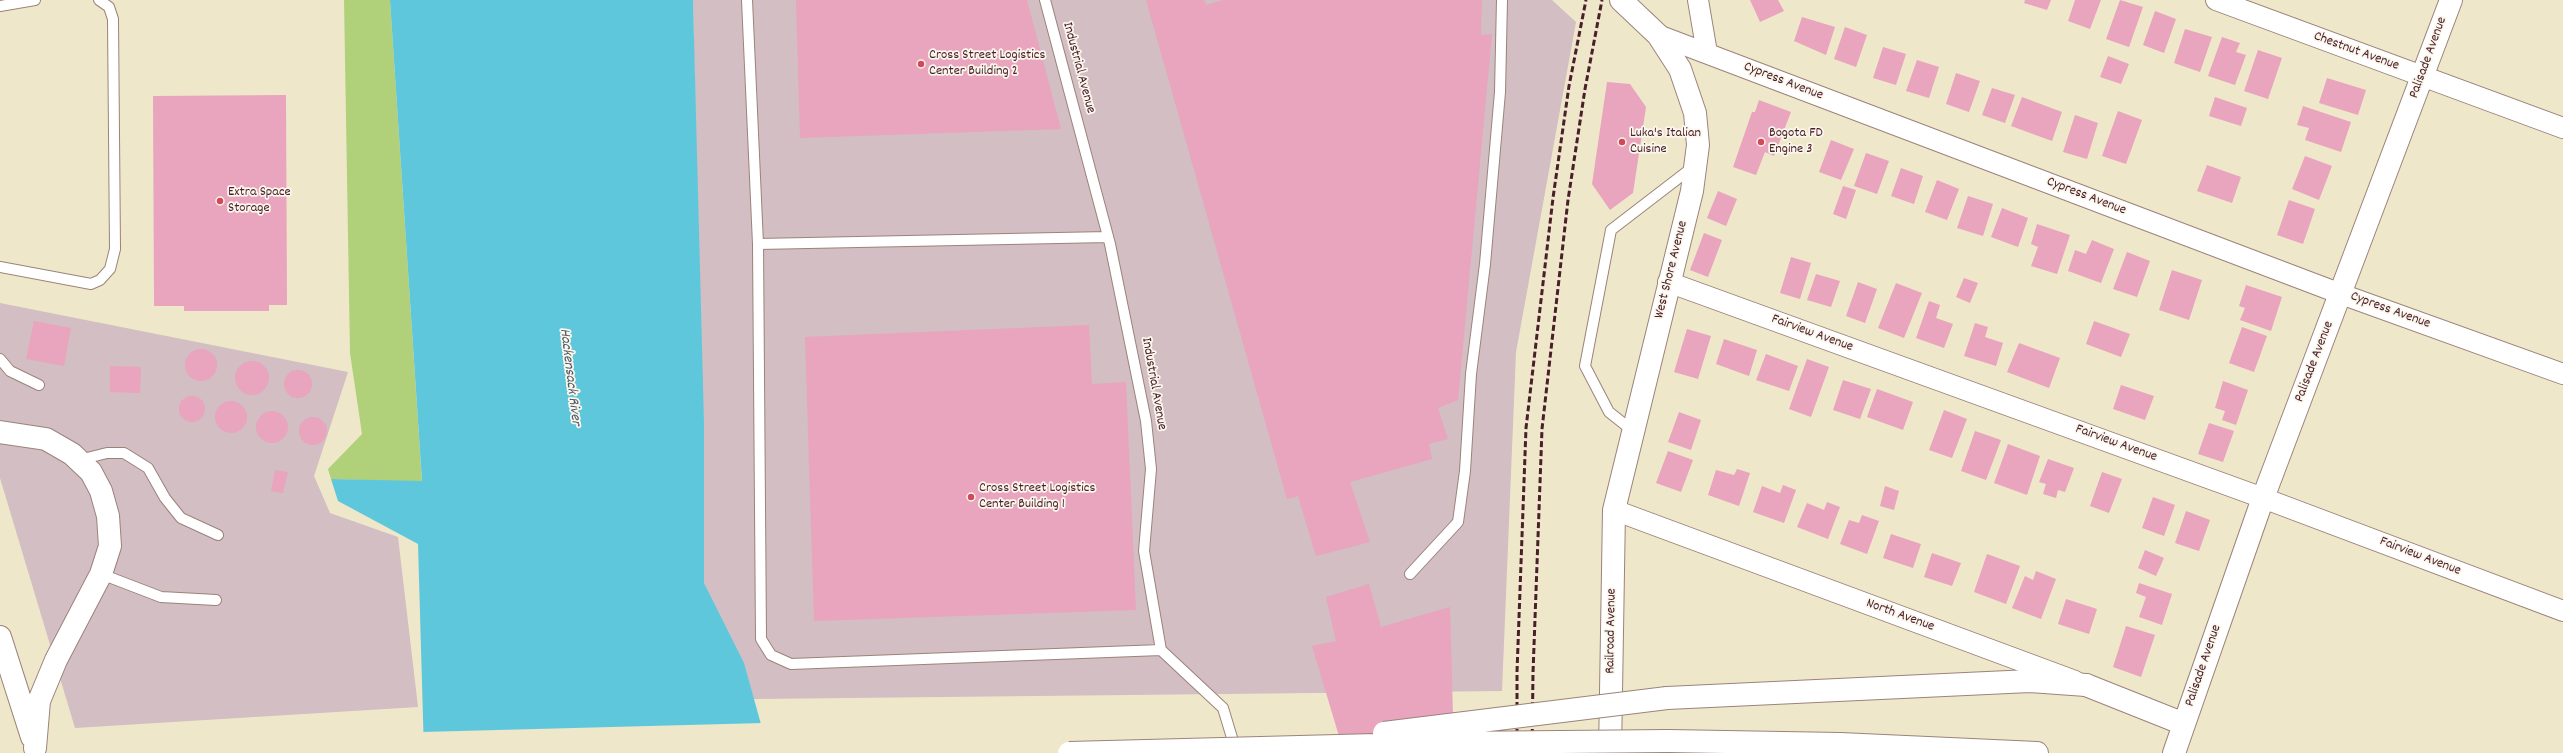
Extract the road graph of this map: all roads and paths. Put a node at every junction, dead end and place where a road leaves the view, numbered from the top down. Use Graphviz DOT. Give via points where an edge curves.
graph roads {
  1 [pos="35,0"];
  2 [pos="99,0"];
  3 [pos="747,0"];
  4 [pos="1045,0"];
  5 [pos="1502,0"];
  6 [pos="1621,0"];
  7 [pos="1698,0"];
  8 [pos="2216,0"];
  9 [pos="2450,0"];
  10 [pos="0,6"];
  11 [pos="1658,35"];
  12 [pos="1707,53"];
  13 [pos="2422,77"];
  14 [pos="2563,128"];
  15 [pos="1697,163"];
  16 [pos="1108,237"];
  17 [pos="758,244"];
  18 [pos="0,267"];
  19 [pos="1668,282"];
  20 [pos="2342,294"];
  21 [pos="0,359"];
  22 [pos="2563,374"];
  23 [pos="39,385"];
  24 [pos="1633,431"];
  25 [pos="0,432"];
  26 [pos="79,460"];
  27 [pos="2263,498"];
  28 [pos="1614,510"];
  29 [pos="218,535"];
  30 [pos="101,574"];
  31 [pos="1410,574"];
  32 [pos="216,600"];
  33 [pos="2563,611"];
  34 [pos="0,637"];
  35 [pos="1161,650"];
  36 [pos="2086,685"];
  37 [pos="2179,738"];
  38 [pos="36,750"];
  39 [pos="1246,751"];
  40 [pos="1069,753"];
  41 [pos="1610,753"];
  42 [pos="2036,753"];
  1 -- 10 [label="lane"];
  2 -- 18 [label="lane" via="109,7 113,19 115,249 110,269 100,280 91,284"];
  3 -- 17 [label="lane"];
  4 -- 16 [label="lane, Industrial Avenue"];
  5 -- 31 [label="lane" via="1500,92 1485,264 1471,374 1465,471 1458,522"];
  6 -- 11 [label="main road, Cypress Avenue"];
  7 -- 12 [label="street"];
  8 -- 13 [label="street, Chestnut Avenue"];
  9 -- 13 [label="main road, Palisade Avenue"];
  11 -- 12 [label="street, Cypress Avenue"];
  11 -- 15 [label="main road, West Shore Avenue" via="1680,69 1692,99 1698,131"];
  12 -- 20 [label="street, Cypress Avenue"];
  13 -- 14 [label="street, Chestnut Avenue"];
  13 -- 20 [label="main road, Palisade Avenue"];
  15 -- 19 [label="main road, West Shore Avenue"];
  15 -- 24 [label="lane" via="1611,230 1585,366 1609,412"];
  16 -- 17 [label="lane"];
  16 -- 35 [label="lane, Industrial Avenue" via="1146,421 1150,469 1144,552"];
  17 -- 35 [label="lane" via="761,639 771,655 792,664"];
  19 -- 24 [label="main road, West Shore Avenue"];
  19 -- 27 [label="street, Fairview Avenue"];
  20 -- 22 [label="street, Cypress Avenue"];
  20 -- 27 [label="main road, Palisade Avenue"];
  21 -- 23 [label="lane" via="10,371"];
  24 -- 28 [label="main road, West Shore Avenue"];
  25 -- 26 [label="main road" via="46,439"];
  26 -- 29 [label="lane" via="107,453 124,453 148,468 165,498 181,518"];
  26 -- 30 [label="main road" via="91,472 101,491 108,516 110,546"];
  27 -- 33 [label="street, Fairview Avenue"];
  27 -- 37 [label="main road, Palisade Avenue"];
  28 -- 36 [label="street, North Avenue"];
  28 -- 41 [label="main road, Railroad Avenue"];
  30 -- 32 [label="lane" via="161,597"];
  30 -- 38 [label="main road" via="56,660 39,701"];
  34 -- 38 [label="main road"];
  35 -- 39 [label="lane" via="1223,708"];
  36 -- 37 [label="main road, North Avenue"];
  36 -- 39 [label="main road, bridge" via="2030,681 1666,698"];
  39 -- 40 [label="main road, bridge"];
  39 -- 42 [label="main road, bridge" via="1668,741 1840,744"];
}
